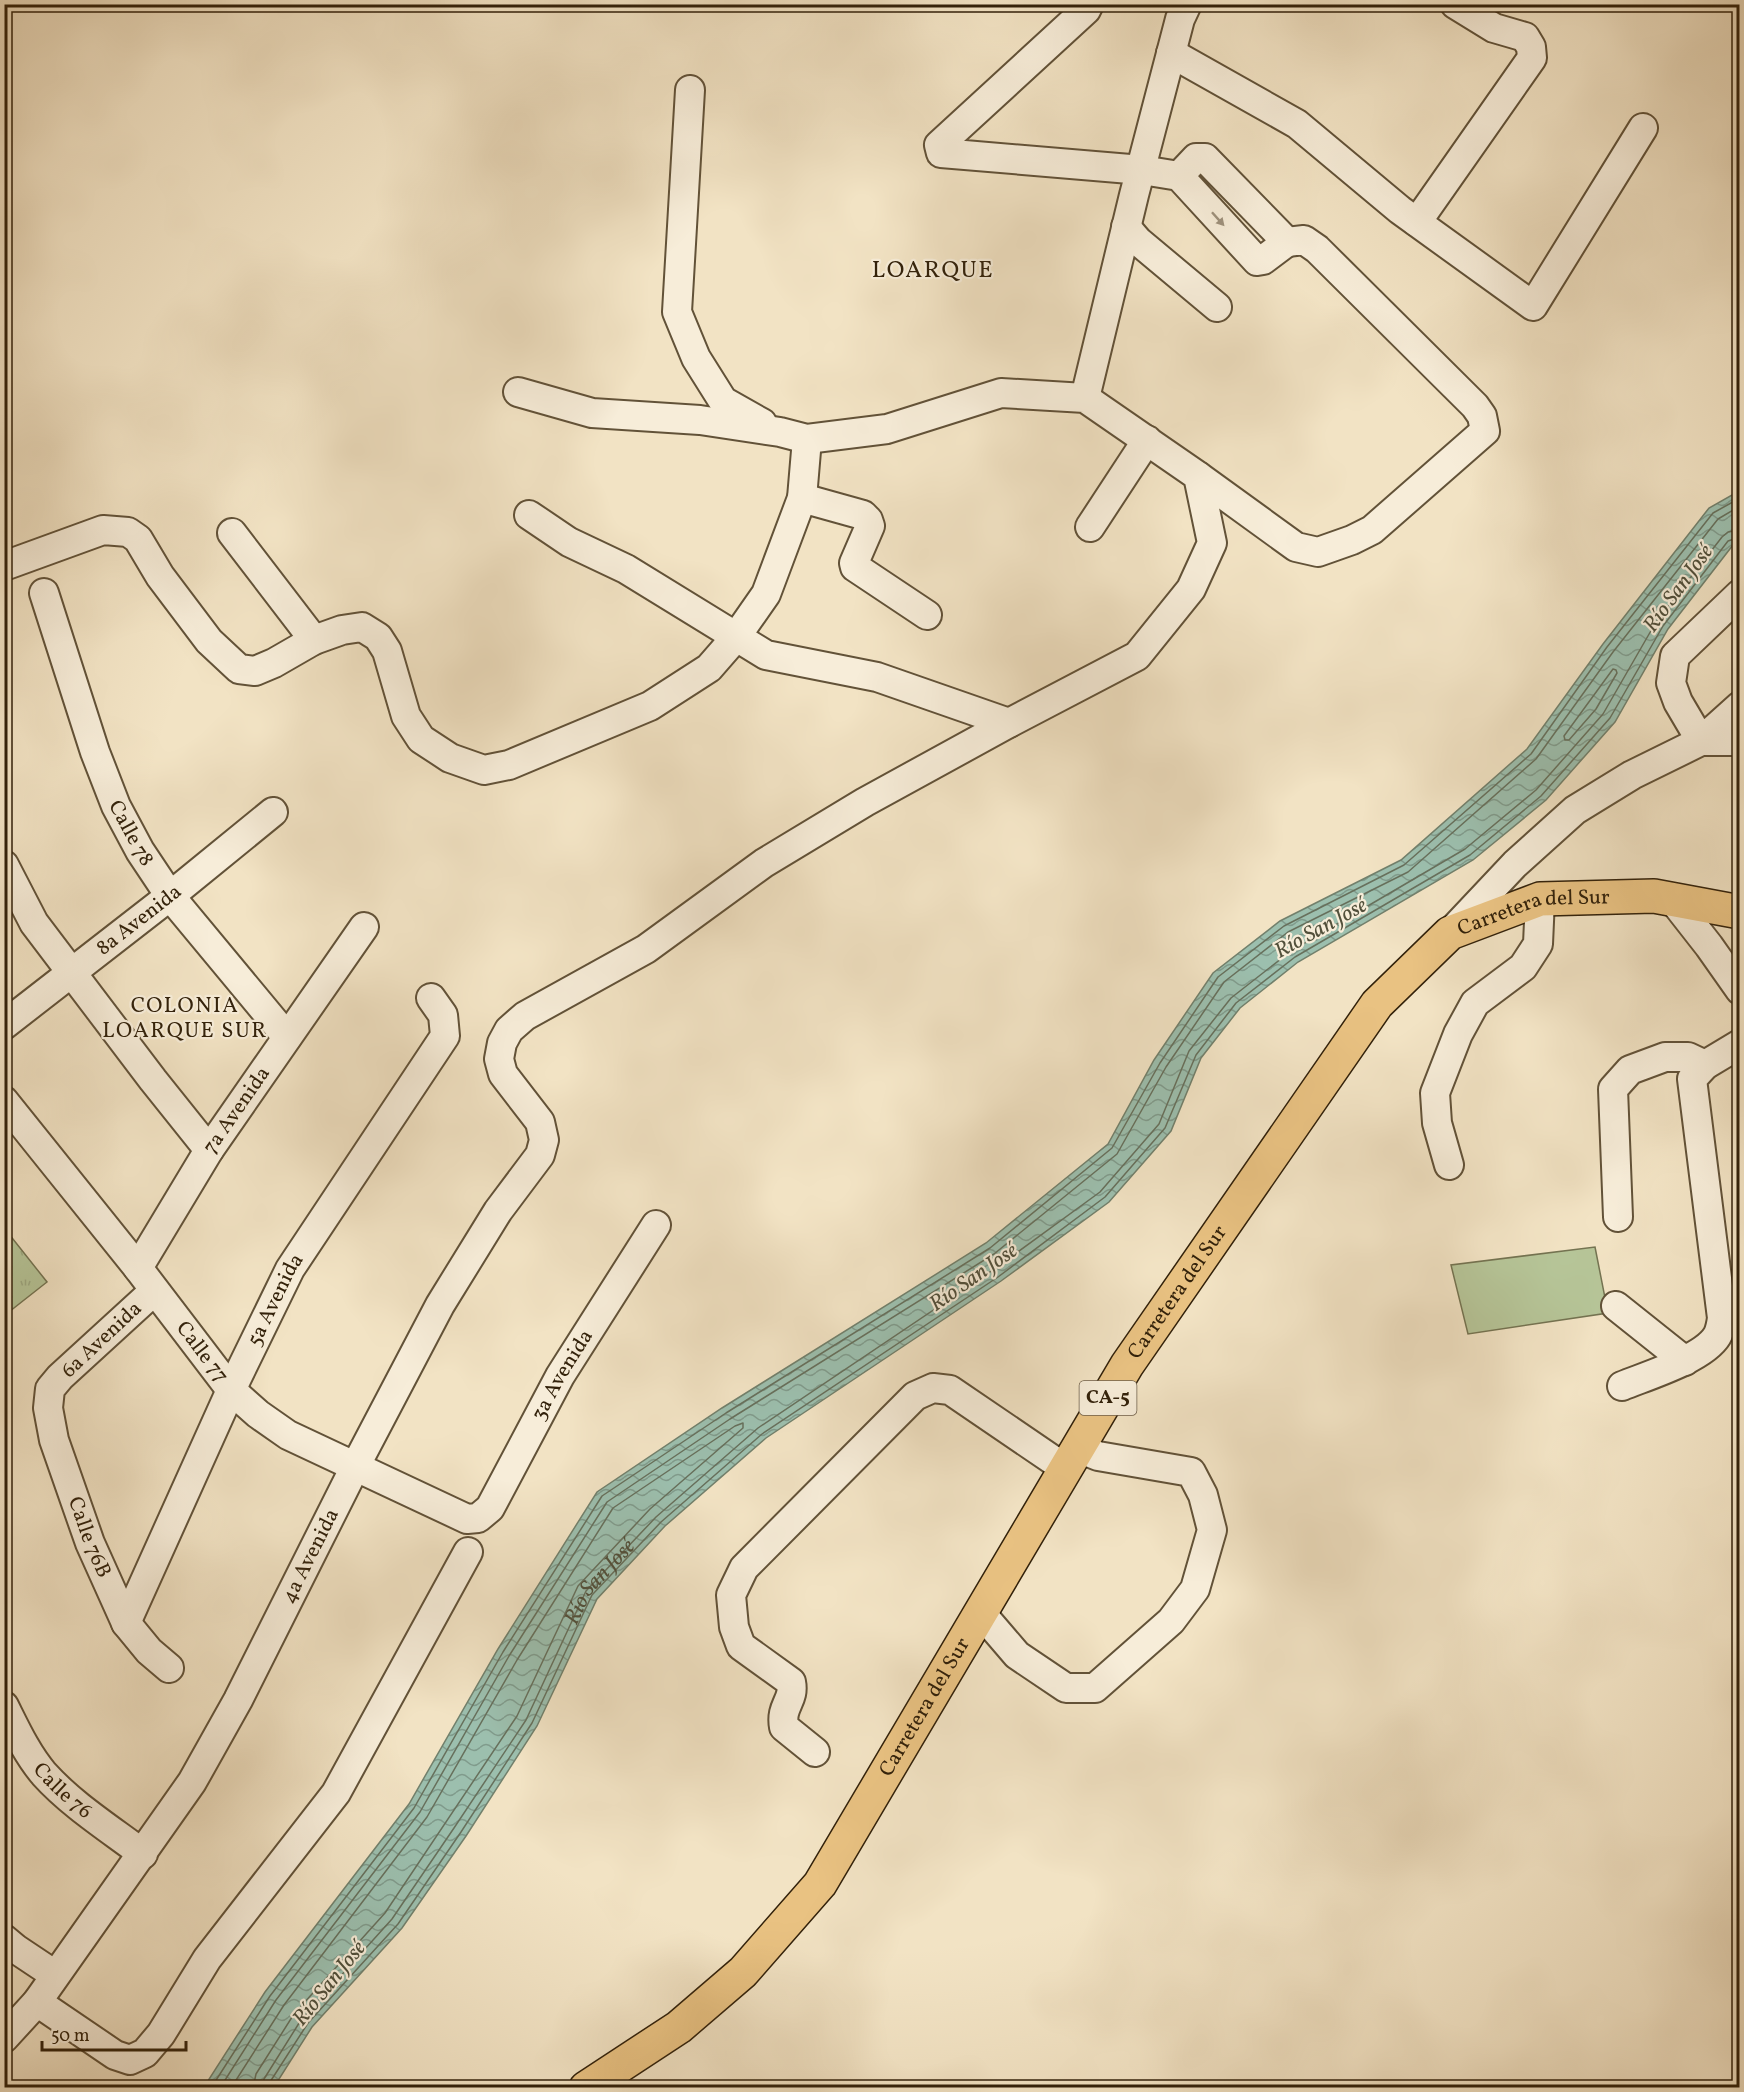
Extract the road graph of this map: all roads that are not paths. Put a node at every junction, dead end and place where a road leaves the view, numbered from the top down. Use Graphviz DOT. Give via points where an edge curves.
graph roads {
  1 [pos="1089,4"];
  2 [pos="1187,4"];
  3 [pos="1455,4"];
  4 [pos="1171,53"];
  5 [pos="690,90"];
  6 [pos="1643,128"];
  7 [pos="1142,170"];
  8 [pos="1417,222"];
  9 [pos="1126,227"];
  10 [pos="1216,307"];
  11 [pos="518,392"];
  12 [pos="1085,398"];
  13 [pos="793,436"];
  14 [pos="1147,440"];
  15 [pos="1198,476"];
  16 [pos="802,498"];
  17 [pos="529,515"];
  18 [pos="1090,527"];
  19 [pos="232,533"];
  20 [pos="4,566"];
  21 [pos="44,593"];
  22 [pos="1740,594"];
  23 [pos="927,615"];
  24 [pos="736,637"];
  25 [pos="314,640"];
  26 [pos="1740,706"];
  27 [pos="1009,723"];
  28 [pos="1701,741"];
  29 [pos="1740,741"];
  30 [pos="273,812"];
  31 [pos="4,865"];
  32 [pos="170,896"];
  33 [pos="1540,899"];
  34 [pos="1673,900"];
  35 [pos="1740,912"];
  36 [pos="364,927"];
  37 [pos="1450,933"];
  38 [pos="70,972"];
  39 [pos="1740,990"];
  40 [pos="431,998"];
  41 [pos="4,1025"];
  42 [pos="287,1037"];
  43 [pos="1740,1044"];
  44 [pos="1705,1065"];
  45 [pos="4,1101"];
  46 [pos="209,1150"];
  47 [pos="1449,1165"];
  48 [pos="1618,1217"];
  49 [pos="656,1225"];
  50 [pos="146,1280"];
  51 [pos="1616,1306"];
  52 [pos="1685,1361"];
  53 [pos="1622,1386"];
  54 [pos="50,1389"];
  55 [pos="231,1390"];
  56 [pos="1072,1459"];
  57 [pos="356,1465"];
  58 [pos="467,1519"];
  59 [pos="468,1552"];
  60 [pos="981,1613"];
  61 [pos="126,1623"];
  62 [pos="169,1668"];
  63 [pos="4,1706"];
  64 [pos="815,1752"];
  65 [pos="143,1854"];
  66 [pos="4,1939"];
  67 [pos="55,1975"];
  68 [pos="37,2002"];
  69 [pos="4,2038"];
  70 [pos="586,2088"];
  1 -- 7 [label="street" via="939,149 941,153"];
  2 -- 4 [label="street"];
  3 -- 8 [label="street" via="1494,28 1525,37 1532,58"];
  4 -- 7 [label="street"];
  4 -- 8 [label="street" via="1298,123"];
  5 -- 13 [label="street" via="677,312 696,358 723,401"];
  6 -- 8 [label="street" via="1533,306"];
  7 -- 9 [label="street"];
  7 -- 15 [label="street" via="1179,176 1257,261 1287,242 1304,240 1317,249 1475,406 1485,431 1372,530 1318,552 1296,547"];
  9 -- 10 [label="street"];
  9 -- 12 [label="street"];
  11 -- 13 [label="street" via="592,413 700,420"];
  12 -- 13 [label="street" via="1001,393 887,429"];
  12 -- 14 [label="street"];
  13 -- 16 [label="street"];
  14 -- 15 [label="street"];
  14 -- 18 [label="street"];
  15 -- 27 [label="street" via="1212,543 1191,589 1137,656"];
  16 -- 23 [label="street" via="863,515 870,526 855,567"];
  16 -- 24 [label="street" via="766,594"];
  17 -- 24 [label="street"];
  19 -- 25 [label="street"];
  20 -- 25 [label="street" via="104,530 128,532 138,539 160,576 209,640 239,669 255,671"];
  21 -- 32 [label="street, Calle 78" via="116,806"];
  22 -- 28 [label="street" via="1675,656 1671,683"];
  24 -- 25 [label="street" via="709,668 650,706 509,765 484,770 450,758 421,739 406,716 387,651 378,637 362,627"];
  24 -- 27 [label="street" via="766,655 877,677"];
  26 -- 28 [label="street"];
  27 -- 57 [label="street, 4a Avenida" via="764,863 646,949 525,1017 509,1030 499,1059 503,1074 540,1122 544,1140 540,1155 498,1211 440,1305"];
  28 -- 29 [label="street"];
  28 -- 37 [label="street" via="1632,775 1575,810 1515,864"];
  30 -- 32 [label="street, 8a Avenida"];
  31 -- 38 [label="street" via="34,923"];
  32 -- 38 [label="street, 8a Avenida"];
  32 -- 42 [label="street, Calle 78"];
  33 -- 34 [label="highway, Carretera del Sur / CA-5"];
  33 -- 37 [label="highway, Carretera del Sur / CA-5"];
  33 -- 47 [label="street" via="1538,944 1522,967 1475,1003 1435,1093 1437,1123"];
  34 -- 35 [label="highway, Carretera del Sur / CA-5"];
  34 -- 39 [label="street"];
  36 -- 42 [label="street, 7a Avenida"];
  37 -- 56 [label="highway, Carretera del Sur / CA-5" via="1377,1004 1127,1365"];
  38 -- 41 [label="street, 8a Avenida"];
  38 -- 46 [label="street"];
  40 -- 55 [label="street, 5a Avenida" via="443,1015 445,1036 290,1269"];
  42 -- 46 [label="street, 7a Avenida"];
  43 -- 44 [label="street"];
  44 -- 48 [label="street" via="1688,1057 1665,1057 1630,1070 1613,1089"];
  44 -- 52 [label="street" via="1692,1079 1722,1318 1713,1341"];
  45 -- 50 [label="street, Calle 77"];
  46 -- 50 [label="street, 7a Avenida"];
  49 -- 58 [label="street, 3a Avenida" via="560,1376 490,1508 478,1518"];
  50 -- 54 [label="street, 6a Avenida"];
  50 -- 55 [label="street, Calle 77"];
  51 -- 52 [label="street"];
  52 -- 53 [label="street"];
  54 -- 61 [label="street, Calle 76B" via="48,1408 54,1440 90,1543"];
  55 -- 57 [label="street, Calle 77" via="288,1435"];
  55 -- 61 [label="street, 5a Avenida"];
  56 -- 60 [label="highway, Carretera del Sur / CA-5"];
  56 -- 60 [label="street" via="1098,1456 1191,1472 1203,1495 1212,1530 1195,1589 1171,1621 1095,1688 1066,1688 1017,1655"];
  56 -- 64 [label="street" via="950,1389 933,1388 915,1396 744,1568 731,1595 741,1646 791,1682 793,1692 782,1714 784,1727"];
  57 -- 58 [label="street, Calle 77"];
  57 -- 65 [label="street, 4a Avenida" via="238,1700 192,1782"];
  59 -- 68 [label="street" via="336,1793 207,1959 145,2053 130,2060 115,2055"];
  60 -- 70 [label="highway, Carretera del Sur / CA-5" via="820,1884 743,1972 679,2027"];
  61 -- 62 [label="street, Calle 76B"];
  63 -- 65 [label="street, Calle 76" via="44,1774"];
  65 -- 67 [label="street, 4a Avenida"];
  66 -- 67 [label="street"];
  67 -- 68 [label="street, 4a Avenida"];
  68 -- 69 [label="street, 4a Avenida"];
}
